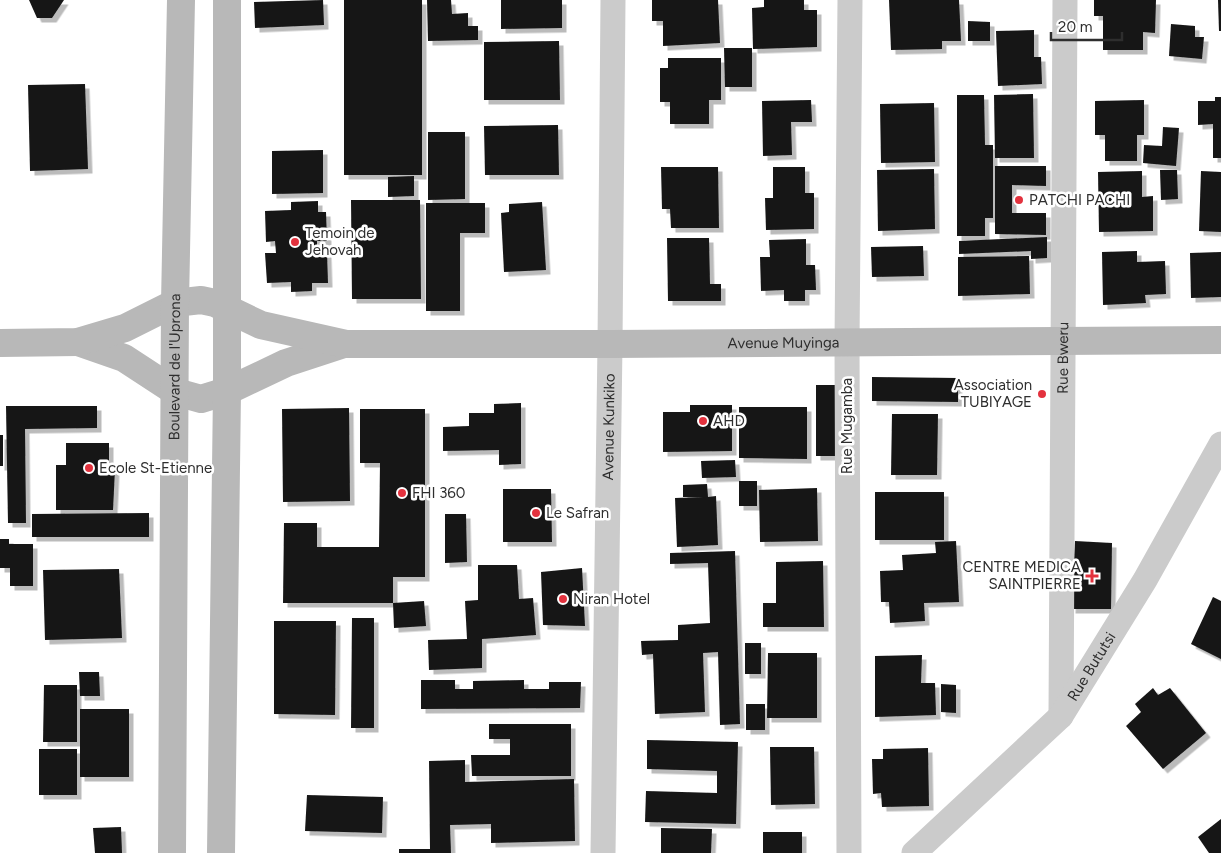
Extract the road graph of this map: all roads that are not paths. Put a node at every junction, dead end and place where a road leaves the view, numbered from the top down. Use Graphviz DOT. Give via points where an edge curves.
graph roads {
  1 [pos="181,0"];
  2 [pos="227,0"];
  3 [pos="613,0"];
  4 [pos="850,0"];
  5 [pos="1064,0"];
  6 [pos="175,303"];
  7 [pos="227,308"];
  8 [pos="1221,340"];
  9 [pos="78,342"];
  10 [pos="1061,342"];
  11 [pos="0,343"];
  12 [pos="846,343"];
  13 [pos="346,344"];
  14 [pos="610,344"];
  15 [pos="227,391"];
  16 [pos="176,392"];
  17 [pos="1221,444"];
  18 [pos="1060,716"];
  19 [pos="172,853"];
  20 [pos="221,853"];
  21 [pos="603,853"];
  22 [pos="849,853"];
  23 [pos="914,853"];
  1 -- 6 [label="street, Boulevard de l'Uprona"];
  2 -- 7 [label="street"];
  3 -- 14 [label="street, Avenue Kunkiko"];
  4 -- 12 [label="street, Rue Mugamba"];
  5 -- 10 [label="street, Rue Bweru"];
  6 -- 7 [label="street, Avenue Muyinga" via="201,300"];
  6 -- 9 [label="street, Avenue Muyinga" via="124,328"];
  6 -- 16 [label="street, Boulevard de l'Uprona"];
  7 -- 13 [label="street, Avenue Muyinga" via="261,325"];
  7 -- 15 [label="street"];
  8 -- 10 [label="street, Avenue Muyinga"];
  9 -- 11 [label="street"];
  9 -- 16 [label="street, Avenue Muyinga" via="124,358"];
  10 -- 12 [label="street, Avenue Muyinga"];
  10 -- 18 [label="street, Rue Bweru"];
  12 -- 14 [label="street, Avenue Muyinga"];
  12 -- 22 [label="street, Rue Mugamba"];
  13 -- 14 [label="street, Avenue Muyinga"];
  13 -- 15 [label="street, Avenue Muyinga" via="286,363"];
  14 -- 21 [label="street, Avenue Kunkiko"];
  15 -- 16 [label="street, Avenue Muyinga" via="201,399"];
  15 -- 20 [label="street"];
  16 -- 19 [label="street, Boulevard de l'Uprona"];
  17 -- 18 [label="street, Rue Bututsi" via="1145,580"];
  18 -- 23 [label="street, Rue Bututsi"];
}
